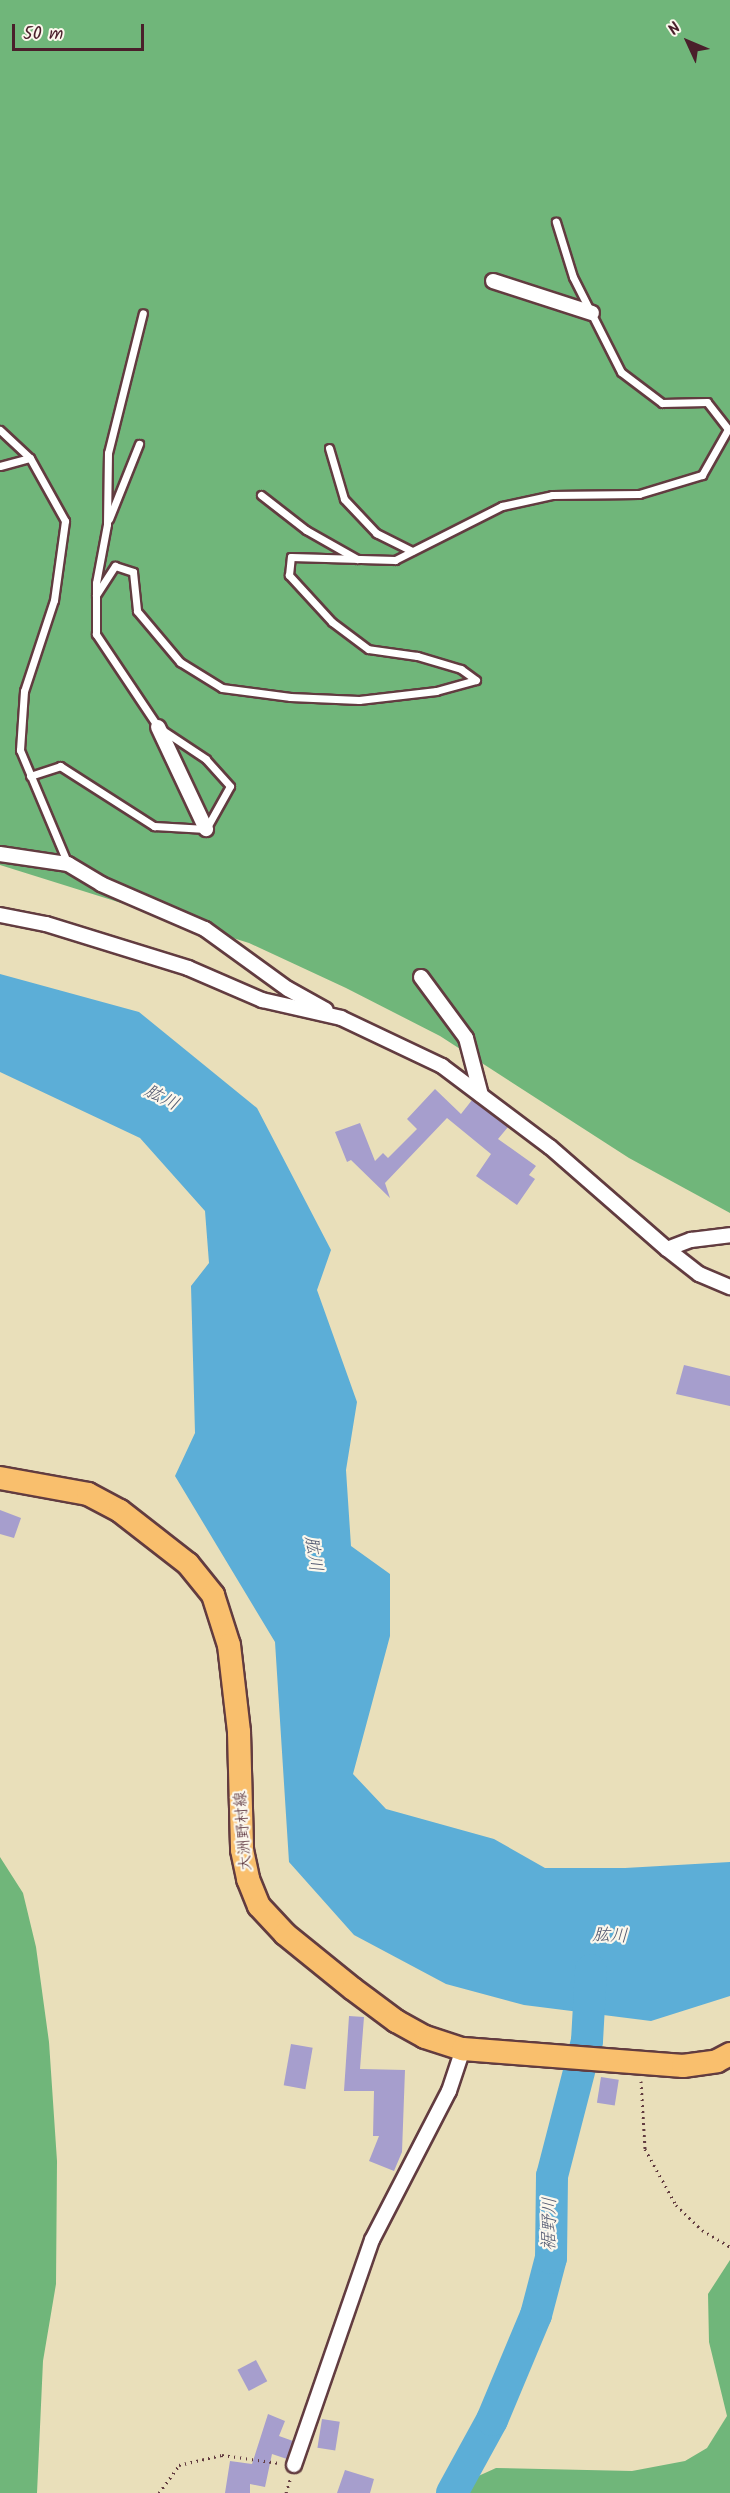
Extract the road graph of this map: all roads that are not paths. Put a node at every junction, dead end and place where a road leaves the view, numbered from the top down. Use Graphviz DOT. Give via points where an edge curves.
graph roads {
  1 [pos="556,222"];
  2 [pos="493,281"];
  3 [pos="143,313"];
  4 [pos="592,313"];
  5 [pos="0,430"];
  6 [pos="139,444"];
  7 [pos="329,448"];
  8 [pos="30,458"];
  9 [pos="0,466"];
  10 [pos="261,495"];
  11 [pos="107,524"];
  12 [pos="412,551"];
  13 [pos="360,560"];
  14 [pos="96,595"];
  15 [pos="158,727"];
  16 [pos="30,776"];
  17 [pos="206,829"];
  18 [pos="0,854"];
  19 [pos="68,864"];
  20 [pos="0,915"];
  21 [pos="421,977"];
  22 [pos="341,1018"];
  23 [pos="482,1095"];
  24 [pos="730,1235"];
  25 [pos="667,1249"];
  26 [pos="730,1287"];
  27 [pos="0,1478"];
  28 [pos="463,2049"];
  29 [pos="730,2054"];
  30 [pos="294,2465"];
  1 -- 4 [label="lane" via="573,277"];
  2 -- 4 [label="street"];
  3 -- 11 [label="lane" via="108,453"];
  4 -- 12 [label="lane" via="621,372 662,403 707,402 728,429 702,475 639,494 552,495 502,506"];
  5 -- 8 [label="lane"];
  6 -- 11 [label="lane"];
  7 -- 12 [label="lane" via="344,500 376,533"];
  8 -- 9 [label="lane"];
  8 -- 16 [label="lane" via="64,521 54,600 24,691 20,750"];
  10 -- 13 [label="lane" via="306,530"];
  11 -- 14 [label="lane"];
  12 -- 13 [label="lane" via="395,560"];
  13 -- 14 [label="lane" via="291,557 289,574 332,621 368,649 417,656 461,669 476,680 436,692 359,700 290,698 222,688 180,662 137,611 133,572 115,566"];
  14 -- 15 [label="lane" via="96,634"];
  15 -- 17 [label="street"];
  15 -- 17 [label="lane" via="206,759 230,786"];
  16 -- 17 [label="lane" via="60,766 154,826"];
  16 -- 19 [label="lane"];
  18 -- 19 [label="street"];
  19 -- 22 [label="street" via="101,884 205,929 288,989"];
  20 -- 22 [label="street" via="46,924 188,968 262,1000"];
  21 -- 23 [label="street" via="466,1038"];
  22 -- 23 [label="street" via="442,1066"];
  23 -- 25 [label="street" via="550,1147"];
  24 -- 25 [label="street" via="691,1240"];
  25 -- 26 [label="street" via="699,1274"];
  27 -- 28 [label="main road, 大洲野村線" via="88,1494 120,1511 188,1564 201,1579 213,1595 229,1645 239,1732 242,1850 248,1879 260,1906 285,1934 396,2021 425,2037"];
  28 -- 29 [label="main road, 大洲野村線" via="683,2066 717,2061"];
  28 -- 30 [label="street" via="449,2091 372,2240"];
}
